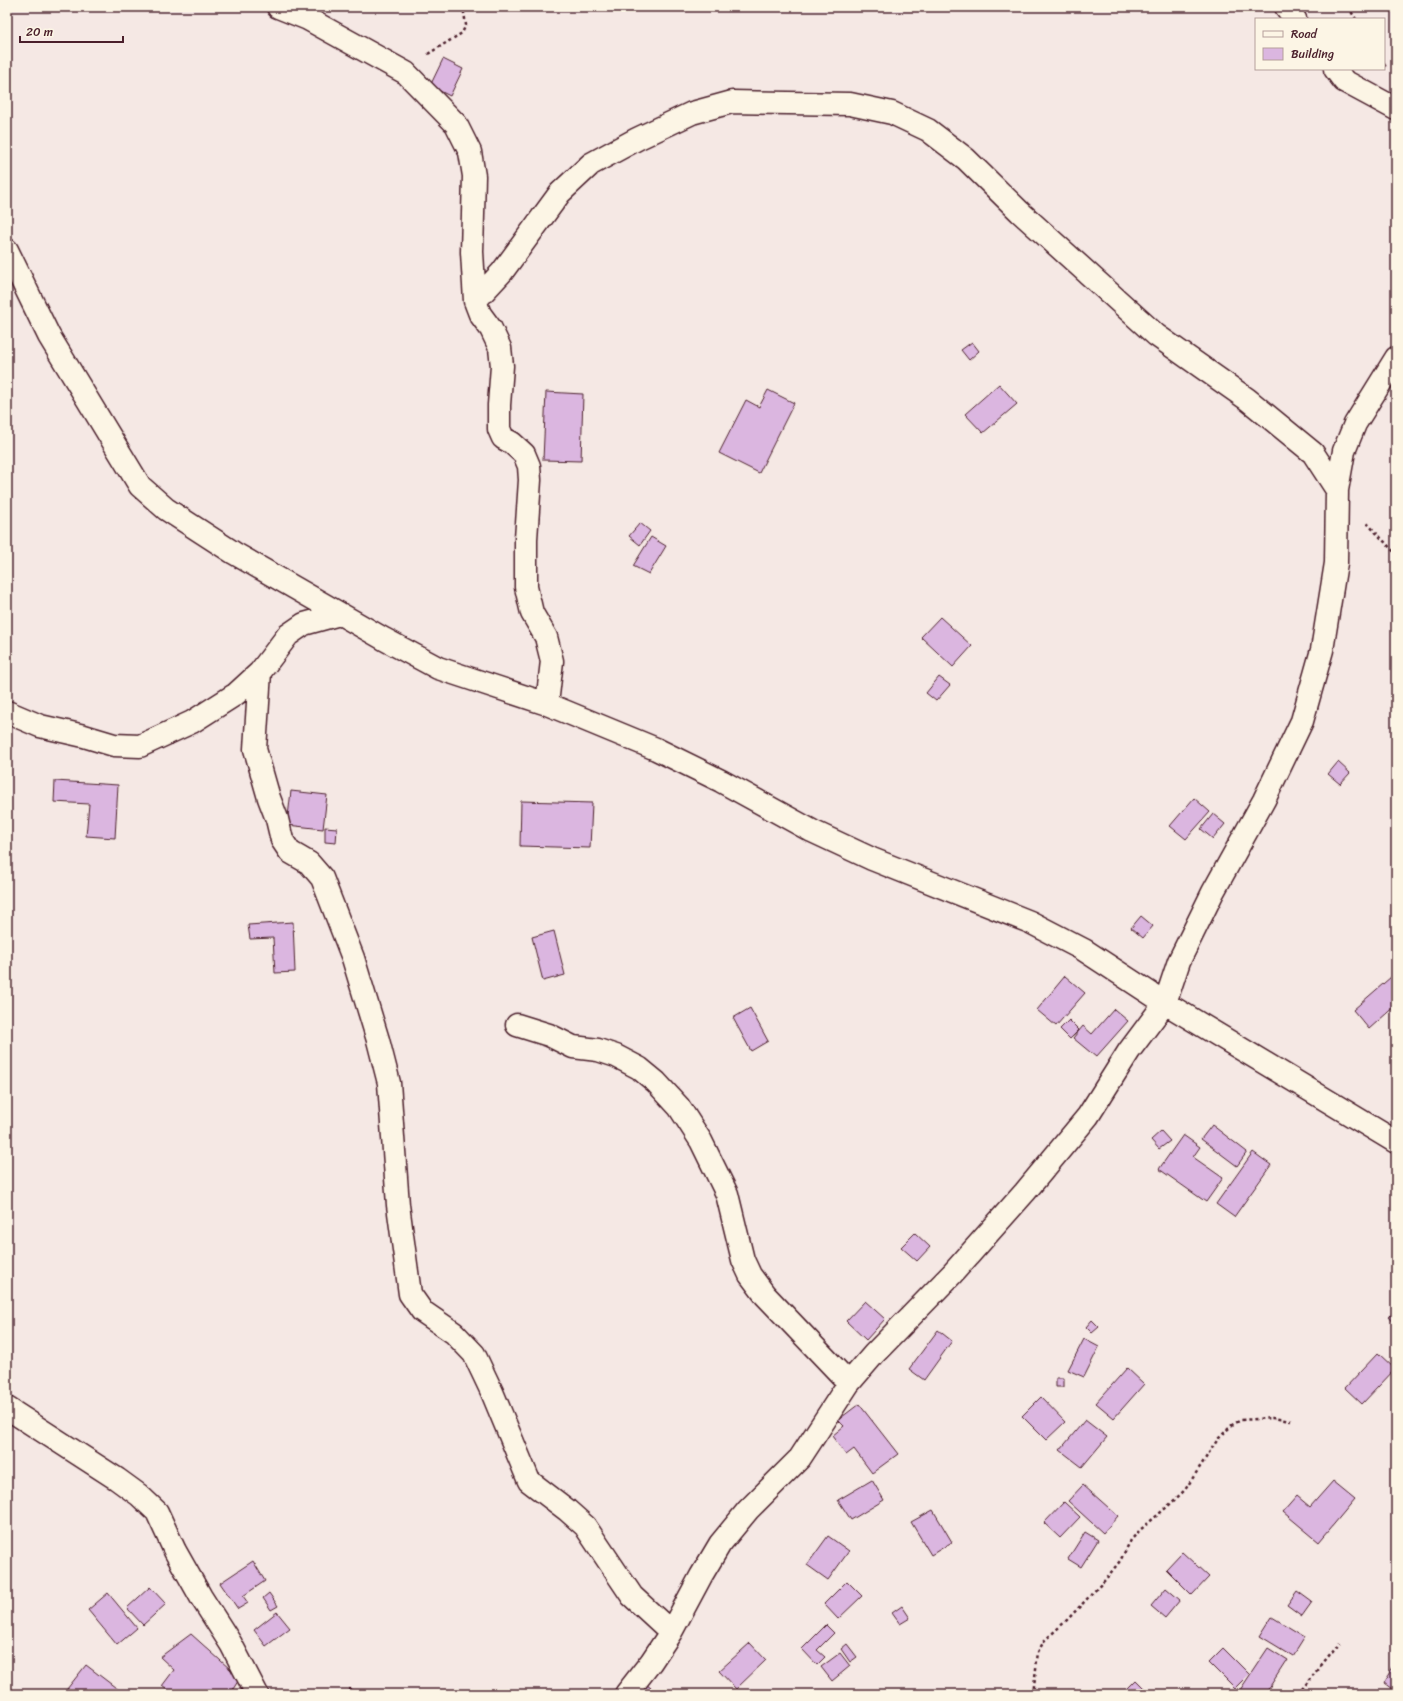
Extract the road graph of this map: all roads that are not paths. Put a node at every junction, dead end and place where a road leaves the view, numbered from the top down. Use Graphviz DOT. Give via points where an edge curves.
graph roads {
  1 [pos="278,7"];
  2 [pos="1286,7"];
  3 [pos="1294,18"];
  4 [pos="1336,70"];
  5 [pos="1396,109"];
  6 [pos="7,250"];
  7 [pos="476,301"];
  8 [pos="1396,358"];
  9 [pos="1337,490"];
  10 [pos="340,614"];
  11 [pos="260,672"];
  12 [pos="547,704"];
  13 [pos="7,712"];
  14 [pos="1165,1003"];
  15 [pos="517,1025"];
  16 [pos="1396,1142"];
  17 [pos="849,1383"];
  18 [pos="7,1408"];
  19 [pos="671,1632"];
  20 [pos="257,1694"];
  21 [pos="626,1694"];
  1 -- 7 [label="street" via="308,19 406,73 456,124 470,152 474,176 472,252"];
  2 -- 3 [label="street"];
  4 -- 5 [label="street" via="1344,81"];
  6 -- 10 [label="street" via="48,336 140,486 166,509 234,553"];
  7 -- 9 [label="street" via="502,272 560,193 591,164 692,113 732,102 850,104 892,112 928,130 966,159 1020,212 1156,335 1247,399 1313,453"];
  7 -- 12 [label="street" via="480,314 500,348 502,366 499,429 503,438 512,442 524,454 529,466 526,587 532,613 546,637 552,661"];
  8 -- 9 [label="street" via="1355,424 1344,451"];
  9 -- 14 [label="street" via="1334,570 1322,650 1302,721 1264,800 1213,892 1179,961"];
  10 -- 11 [label="street" via="304,624 288,635"];
  10 -- 12 [label="street" via="438,668"];
  11 -- 13 [label="street" via="236,694 192,722 140,746 114,745 40,726"];
  11 -- 19 [label="street" via="255,749 282,840 290,852 309,863 322,878 353,958 387,1076 398,1205 410,1294 422,1311 454,1333 474,1354 529,1481 585,1526 632,1596"];
  12 -- 14 [label="street" via="656,749 812,831 872,859 1030,922 1084,950"];
  14 -- 16 [label="street"];
  14 -- 17 [label="street" via="1088,1116 1025,1192"];
  15 -- 17 [label="street" via="548,1035 573,1047 598,1050 616,1056 639,1068 656,1082 679,1107 701,1141 727,1194 743,1260 750,1275 765,1295"];
  17 -- 19 [label="street" via="800,1458 748,1510 720,1544"];
  18 -- 20 [label="street" via="117,1479 157,1512 175,1551 231,1644"];
  19 -- 21 [label="street"];
}
